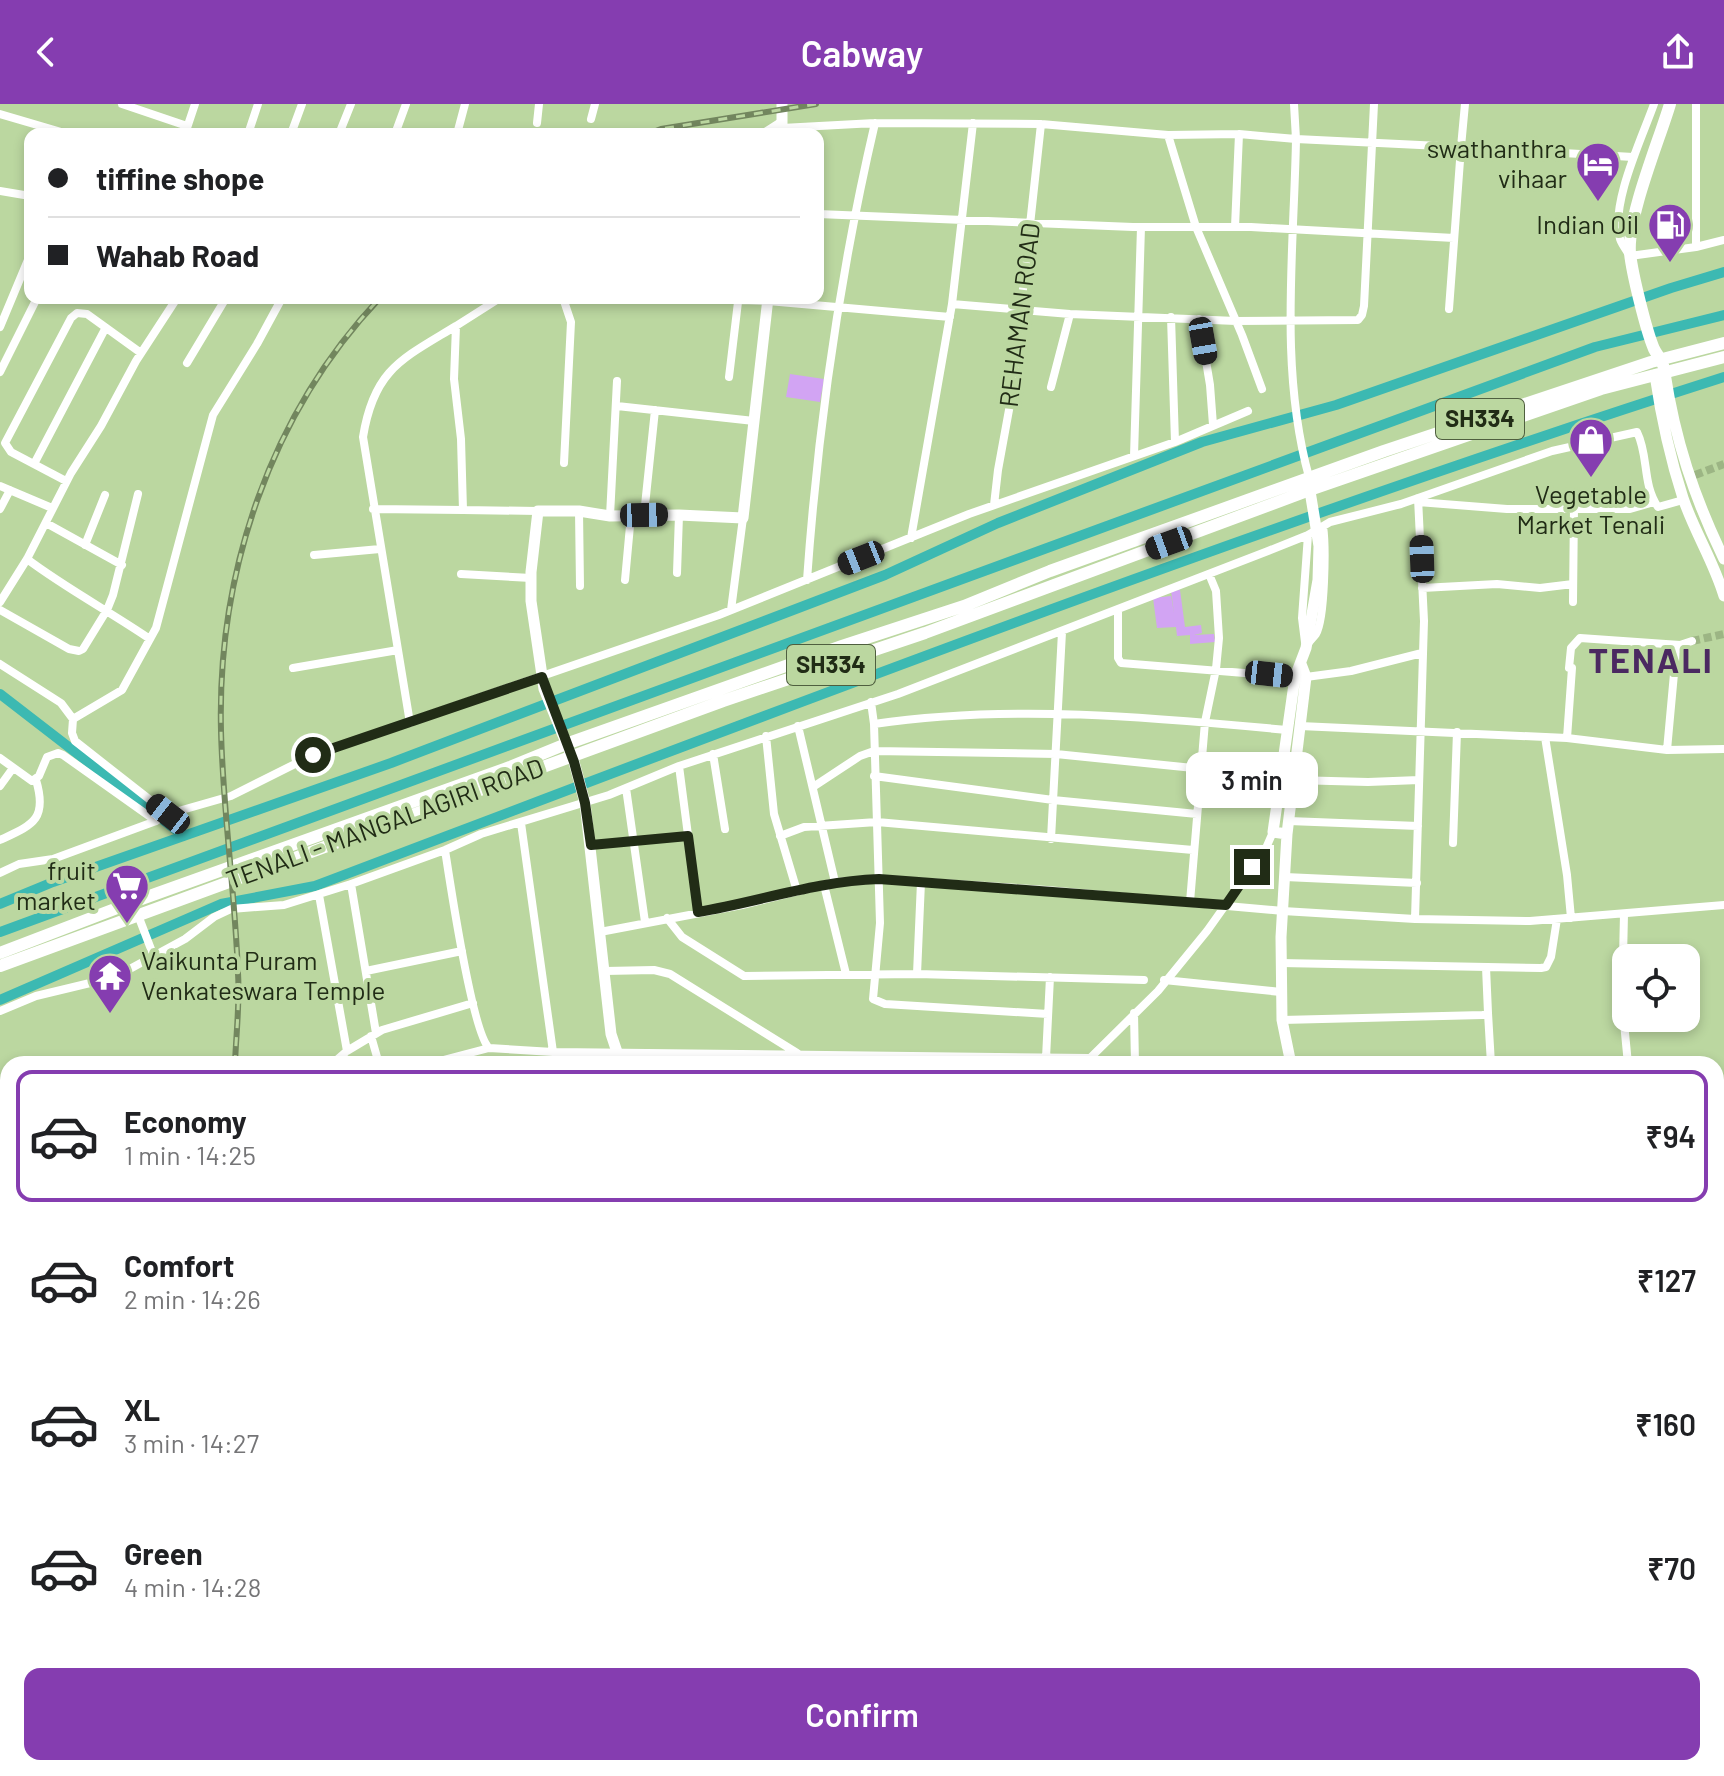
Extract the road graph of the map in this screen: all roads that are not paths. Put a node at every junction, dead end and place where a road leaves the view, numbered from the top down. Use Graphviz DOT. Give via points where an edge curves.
graph roads {
  1 [pos="122,104"];
  2 [pos="195,104"];
  3 [pos="258,104"];
  4 [pos="302,104"];
  5 [pos="351,104"];
  6 [pos="406,104"];
  7 [pos="465,104"];
  8 [pos="539,104"];
  9 [pos="595,104"];
  10 [pos="782,104"];
  11 [pos="1294,104"];
  12 [pos="1374,104"];
  13 [pos="1465,104"];
  14 [pos="1654,104"];
  15 [pos="1670,104"];
  16 [pos="1696,104"];
  17 [pos="0,114"];
  18 [pos="591,119"];
  19 [pos="537,123"];
  20 [pos="875,123"];
  21 [pos="973,123"];
  22 [pos="1041,124"];
  23 [pos="48,128"];
  24 [pos="181,128"];
  25 [pos="187,128"];
  26 [pos="250,128"];
  27 [pos="293,128"];
  28 [pos="341,128"];
  29 [pos="397,128"];
  30 [pos="459,128"];
  31 [pos="782,128"];
  32 [pos="1239,134"];
  33 [pos="1168,135"];
  34 [pos="1296,139"];
  35 [pos="1374,143"];
  36 [pos="1461,147"];
  37 [pos="1633,157"];
  38 [pos="0,191"];
  39 [pos="24,195"];
  40 [pos="824,214"];
  41 [pos="854,215"];
  42 [pos="961,218"];
  43 [pos="1031,222"];
  44 [pos="1141,227"];
  45 [pos="1196,227"];
  46 [pos="1235,227"];
  47 [pos="1294,231"];
  48 [pos="1369,235"];
  49 [pos="1454,238"];
  50 [pos="1724,240"];
  51 [pos="1696,247"];
  52 [pos="1632,262"];
  53 [pos="24,269"];
  54 [pos="34,304"];
  55 [pos="173,304"];
  56 [pos="222,304"];
  57 [pos="279,304"];
  58 [pos="491,304"];
  59 [pos="565,304"];
  60 [pos="738,304"];
  61 [pos="767,304"];
  62 [pos="808,304"];
  63 [pos="952,304"];
  64 [pos="840,308"];
  65 [pos="1021,309"];
  66 [pos="1449,309"];
  67 [pos="1070,314"];
  68 [pos="950,317"];
  69 [pos="1137,317"];
  70 [pos="1171,317"];
  71 [pos="1199,319"];
  72 [pos="1236,321"];
  73 [pos="1290,322"];
  74 [pos="456,326"];
  75 [pos="0,327"];
  76 [pos="105,329"];
  77 [pos="1724,343"];
  78 [pos="141,353"];
  79 [pos="1724,357"];
  80 [pos="187,363"];
  81 [pos="1658,369"];
  82 [pos="0,372"];
  83 [pos="729,377"];
  84 [pos="617,381"];
  85 [pos="1051,387"];
  86 [pos="1262,389"];
  87 [pos="617,406"];
  88 [pos="655,410"];
  89 [pos="1248,411"];
  90 [pos="754,421"];
  91 [pos="1213,425"];
  92 [pos="1175,442"];
  93 [pos="1134,456"];
  94 [pos="564,463"];
  95 [pos="34,464"];
  96 [pos="1687,478"];
  97 [pos="66,481"];
  98 [pos="1309,483"];
  99 [pos="0,486"];
  100 [pos="10,490"];
  101 [pos="138,494"];
  102 [pos="105,495"];
  103 [pos="1418,500"];
  104 [pos="1683,500"];
  105 [pos="1654,502"];
  106 [pos="994,505"];
  107 [pos="1574,507"];
  108 [pos="52,508"];
  109 [pos="0,509"];
  110 [pos="373,509"];
  111 [pos="463,510"];
  112 [pos="538,511"];
  113 [pos="579,511"];
  114 [pos="631,515"];
  115 [pos="644,515"];
  116 [pos="679,515"];
  117 [pos="610,516"];
  118 [pos="743,518"];
  119 [pos="46,523"];
  120 [pos="1323,526"];
  121 [pos="1308,535"];
  122 [pos="911,538"];
  123 [pos="85,545"];
  124 [pos="380,549"];
  125 [pos="314,555"];
  126 [pos="27,559"];
  127 [pos="1724,559"];
  128 [pos="122,565"];
  129 [pos="677,573"];
  130 [pos="461,574"];
  131 [pos="1209,574"];
  132 [pos="531,578"];
  133 [pos="625,580"];
  134 [pos="807,580"];
  135 [pos="1573,584"];
  136 [pos="580,586"];
  137 [pos="1422,588"];
  138 [pos="1724,596"];
  139 [pos="0,602"];
  140 [pos="1573,602"];
  141 [pos="1118,609"];
  142 [pos="0,610"];
  143 [pos="107,610"];
  144 [pos="731,610"];
  145 [pos="1062,632"];
  146 [pos="150,639"];
  147 [pos="1692,641"];
  148 [pos="1680,645"];
  149 [pos="1306,648"];
  150 [pos="398,650"];
  151 [pos="1422,653"];
  152 [pos="0,664"];
  153 [pos="293,668"];
  154 [pos="1216,669"];
  155 [pos="1300,677"];
  156 [pos="543,683"];
  157 [pos="871,702"];
  158 [pos="1058,714"];
  159 [pos="73,719"];
  160 [pos="1205,722"];
  161 [pos="410,723"];
  162 [pos="874,724"];
  163 [pos="798,726"];
  164 [pos="1300,726"];
  165 [pos="1287,730"];
  166 [pos="1420,731"];
  167 [pos="1457,732"];
  168 [pos="766,736"];
  169 [pos="1545,737"];
  170 [pos="1567,738"];
  171 [pos="1724,749"];
  172 [pos="569,750"];
  173 [pos="1667,750"];
  174 [pos="874,751"];
  175 [pos="713,754"];
  176 [pos="1056,754"];
  177 [pos="0,758"];
  178 [pos="679,766"];
  179 [pos="13,768"];
  180 [pos="1202,770"];
  181 [pos="874,776"];
  182 [pos="1281,777"];
  183 [pos="36,780"];
  184 [pos="1294,780"];
  185 [pos="1419,780"];
  186 [pos="0,786"];
  187 [pos="813,787"];
  188 [pos="626,788"];
  189 [pos="584,799"];
  190 [pos="1053,800"];
  191 [pos="168,814"];
  192 [pos="1197,814"];
  193 [pos="156,821"];
  194 [pos="1289,821"];
  195 [pos="877,822"];
  196 [pos="521,823"];
  197 [pos="822,826"];
  198 [pos="1418,826"];
  199 [pos="725,829"];
  200 [pos="1273,832"];
  201 [pos="1287,834"];
  202 [pos="688,836"];
  203 [pos="780,836"];
  204 [pos="1051,839"];
  205 [pos="0,840"];
  206 [pos="635,841"];
  207 [pos="1453,843"];
  208 [pos="591,845"];
  209 [pos="445,850"];
  210 [pos="1193,850"];
  211 [pos="0,873"];
  212 [pos="1285,877"];
  213 [pos="879,879"];
  214 [pos="835,882"];
  215 [pos="921,882"];
  216 [pos="1417,883"];
  217 [pos="351,884"];
  218 [pos="824,885"];
  219 [pos="797,891"];
  220 [pos="319,895"];
  221 [pos="133,902"];
  222 [pos="1190,902"];
  223 [pos="1226,905"];
  224 [pos="1724,905"];
  225 [pos="1283,911"];
  226 [pos="698,912"];
  227 [pos="1624,914"];
  228 [pos="140,918"];
  229 [pos="667,918"];
  230 [pos="1571,918"];
  231 [pos="1415,919"];
  232 [pos="1557,919"];
  233 [pos="645,922"];
  234 [pos="600,932"];
  235 [pos="462,951"];
  236 [pos="0,953"];
  237 [pos="152,953"];
  238 [pos="1281,963"];
  239 [pos="0,966"];
  240 [pos="1486,967"];
  241 [pos="366,971"];
  242 [pos="605,971"];
  243 [pos="846,974"];
  244 [pos="874,974"];
  245 [pos="917,974"];
  246 [pos="1050,977"];
  247 [pos="1144,980"];
  248 [pos="1164,980"];
  249 [pos="1281,992"];
  250 [pos="473,1003"];
  251 [pos="0,1011"];
  252 [pos="1134,1013"];
  253 [pos="1488,1013"];
  254 [pos="1048,1014"];
  255 [pos="1282,1020"];
  256 [pos="374,1034"];
  257 [pos="489,1048"];
  258 [pos="347,1051"];
  259 [pos="615,1051"];
  260 [pos="553,1052"];
  261 [pos="799,1054"];
  262 [pos="341,1056"];
  263 [pos="378,1056"];
  264 [pos="458,1056"];
  265 [pos="617,1056"];
  266 [pos="815,1056"];
  267 [pos="1046,1056"];
  268 [pos="1092,1056"];
  269 [pos="1135,1056"];
  270 [pos="1289,1056"];
  271 [pos="1491,1056"];
  272 [pos="1627,1056"];
  1 -- 24 [label="street"];
  2 -- 25 [label="street"];
  3 -- 26 [label="street"];
  4 -- 27 [label="street"];
  5 -- 28 [label="street"];
  6 -- 29 [label="street"];
  7 -- 30 [label="street"];
  8 -- 19 [label="street"];
  9 -- 18 [label="street"];
  10 -- 31 [label="street"];
  11 -- 34 [label="street"];
  12 -- 35 [label="street"];
  13 -- 36 [label="street"];
  14 -- 37 [label="street"];
  15 -- 52 [label="main road" via="1635,213"];
  16 -- 51 [label="street"];
  17 -- 23 [label="street"];
  20 -- 21 [label="street"];
  20 -- 31 [label="street"];
  20 -- 41 [label="street"];
  21 -- 22 [label="street"];
  21 -- 42 [label="street"];
  22 -- 33 [label="street"];
  22 -- 43 [label="street, REHAMAN ROAD"];
  32 -- 33 [label="street"];
  32 -- 34 [label="street"];
  32 -- 46 [label="street"];
  33 -- 45 [label="street"];
  34 -- 35 [label="street"];
  34 -- 47 [label="street"];
  35 -- 36 [label="street"];
  35 -- 48 [label="street"];
  36 -- 37 [label="street"];
  36 -- 49 [label="street"];
  37 -- 52 [label="street" via="1618,215 1620,240"];
  38 -- 39 [label="street"];
  40 -- 41 [label="street"];
  41 -- 42 [label="street"];
  41 -- 64 [label="street"];
  42 -- 43 [label="street"];
  42 -- 63 [label="street"];
  43 -- 44 [label="street"];
  43 -- 65 [label="street, REHAMAN ROAD"];
  44 -- 45 [label="street"];
  44 -- 69 [label="street"];
  45 -- 46 [label="street"];
  45 -- 72 [label="street"];
  46 -- 47 [label="street"];
  47 -- 48 [label="street"];
  47 -- 73 [label="street"];
  48 -- 49 [label="street"];
  48 -- 73 [label="street" via="1364,306 1358,320"];
  49 -- 66 [label="street"];
  50 -- 51 [label="street"];
  51 -- 52 [label="street"];
  52 -- 81 [label="main road"];
  53 -- 75 [label="street"];
  54 -- 82 [label="street"];
  55 -- 78 [label="street"];
  56 -- 80 [label="street"];
  57 -- 146 [label="street" via="213,415"];
  58 -- 74 [label="street"];
  59 -- 94 [label="street" via="571,322"];
  60 -- 83 [label="street"];
  61 -- 90 [label="street"];
  62 -- 64 [label="street"];
  63 -- 65 [label="street"];
  63 -- 68 [label="street"];
  64 -- 68 [label="street"];
  64 -- 134 [label="street" via="815,467"];
  65 -- 67 [label="street"];
  65 -- 106 [label="street, REHAMAN ROAD"];
  67 -- 69 [label="street"];
  67 -- 85 [label="street"];
  68 -- 122 [label="street"];
  69 -- 70 [label="street"];
  69 -- 93 [label="street"];
  70 -- 71 [label="street"];
  70 -- 92 [label="street"];
  71 -- 72 [label="street"];
  71 -- 91 [label="street"];
  72 -- 73 [label="street"];
  72 -- 86 [label="street"];
  73 -- 98 [label="street" via="1292,387"];
  74 -- 110 [label="street" via="388,372 367,410 363,437"];
  74 -- 111 [label="street" via="454,379"];
  76 -- 78 [label="street"];
  76 -- 95 [label="street"];
  76 -- 95 [label="street" via="87,314 74,315 6,437 6,448"];
  77 -- 81 [label="main road"];
  78 -- 97 [label="street"];
  79 -- 81 [label="main road"];
  81 -- 96 [label="street"];
  81 -- 98 [label="main road, SH334"];
  84 -- 87 [label="street"];
  87 -- 88 [label="street"];
  87 -- 117 [label="street"];
  88 -- 90 [label="street"];
  88 -- 115 [label="street"];
  89 -- 91 [label="street"];
  90 -- 118 [label="street"];
  91 -- 92 [label="street"];
  92 -- 93 [label="street"];
  93 -- 106 [label="street"];
  95 -- 97 [label="street"];
  96 -- 104 [label="street"];
  96 -- 127 [label="street"];
  97 -- 108 [label="street"];
  98 -- 149 [label="street" via="1319,546"];
  98 -- 172 [label="main road, SH334" via="842,646"];
  99 -- 100 [label="street"];
  100 -- 108 [label="street"];
  100 -- 109 [label="street"];
  101 -- 128 [label="street"];
  102 -- 123 [label="street"];
  103 -- 105 [label="street" via="1552,451 1637,432"];
  103 -- 107 [label="street" via="1507,509"];
  103 -- 120 [label="street"];
  103 -- 137 [label="street"];
  104 -- 105 [label="street" via="1658,507"];
  104 -- 138 [label="street"];
  105 -- 107 [label="street" via="1630,509"];
  106 -- 122 [label="street"];
  107 -- 135 [label="street"];
  108 -- 119 [label="street"];
  110 -- 111 [label="street"];
  110 -- 124 [label="street"];
  111 -- 112 [label="street"];
  112 -- 113 [label="street"];
  112 -- 132 [label="street"];
  113 -- 117 [label="street"];
  113 -- 136 [label="street"];
  114 -- 115 [label="street"];
  114 -- 117 [label="street"];
  114 -- 133 [label="street"];
  115 -- 116 [label="street"];
  116 -- 118 [label="street"];
  116 -- 129 [label="street"];
  118 -- 144 [label="street"];
  119 -- 123 [label="street"];
  119 -- 126 [label="street"];
  120 -- 121 [label="street"];
  120 -- 149 [label="street" via="1325,576 1317,632"];
  121 -- 131 [label="street"];
  121 -- 149 [label="street" via="1302,629"];
  122 -- 134 [label="street"];
  123 -- 128 [label="street"];
  124 -- 125 [label="street"];
  124 -- 150 [label="street"];
  126 -- 139 [label="street"];
  126 -- 143 [label="street"];
  128 -- 143 [label="street"];
  130 -- 132 [label="street"];
  131 -- 141 [label="street"];
  131 -- 154 [label="street" via="1218,609"];
  132 -- 156 [label="street"];
  134 -- 144 [label="street"];
  135 -- 137 [label="street"];
  135 -- 140 [label="street"];
  137 -- 151 [label="street"];
  141 -- 145 [label="street"];
  141 -- 154 [label="street" via="1121,663"];
  142 -- 143 [label="street" via="79,651"];
  143 -- 146 [label="street"];
  144 -- 156 [label="street"];
  145 -- 157 [label="street"];
  145 -- 158 [label="street"];
  146 -- 159 [label="street" via="122,690"];
  147 -- 148 [label="street"];
  148 -- 170 [label="street" via="1580,638 1571,648"];
  148 -- 173 [label="street"];
  149 -- 155 [label="street"];
  150 -- 153 [label="street"];
  150 -- 161 [label="street"];
  151 -- 155 [label="street"];
  151 -- 166 [label="street"];
  152 -- 159 [label="street" via="61,703"];
  154 -- 155 [label="street"];
  154 -- 160 [label="street"];
  155 -- 164 [label="street"];
  155 -- 165 [label="street"];
  156 -- 161 [label="street"];
  156 -- 172 [label="street"];
  157 -- 162 [label="street"];
  157 -- 163 [label="street"];
  158 -- 160 [label="street"];
  158 -- 162 [label="street"];
  158 -- 176 [label="street"];
  159 -- 191 [label="street" via="75,741"];
  160 -- 165 [label="street"];
  160 -- 180 [label="street"];
  161 -- 191 [label="street" via="313,755 231,796"];
  162 -- 174 [label="street"];
  163 -- 168 [label="street"];
  163 -- 187 [label="street"];
  164 -- 166 [label="street"];
  164 -- 184 [label="street"];
  165 -- 182 [label="street"];
  166 -- 167 [label="street"];
  166 -- 185 [label="street"];
  167 -- 169 [label="street"];
  167 -- 207 [label="street"];
  168 -- 175 [label="street"];
  168 -- 203 [label="street"];
  169 -- 170 [label="street"];
  169 -- 230 [label="street"];
  170 -- 173 [label="street"];
  171 -- 173 [label="street"];
  172 -- 189 [label="street"];
  172 -- 221 [label="main road, SH334"];
  172 -- 228 [label="main road, TENALI - MANGALAGIRI ROAD / SH334" via="432,810"];
  174 -- 176 [label="street"];
  174 -- 181 [label="street"];
  174 -- 187 [label="street"];
  175 -- 178 [label="street"];
  175 -- 199 [label="street"];
  176 -- 180 [label="street"];
  176 -- 190 [label="street"];
  177 -- 179 [label="street"];
  178 -- 188 [label="street"];
  178 -- 202 [label="street"];
  179 -- 183 [label="street"];
  179 -- 186 [label="street"];
  180 -- 182 [label="street"];
  180 -- 192 [label="street"];
  181 -- 190 [label="street"];
  181 -- 195 [label="street"];
  182 -- 200 [label="street"];
  183 -- 193 [label="street" via="47,757 58,753"];
  183 -- 205 [label="street" via="41,803 34,821"];
  184 -- 185 [label="street"];
  184 -- 194 [label="street"];
  185 -- 198 [label="street"];
  187 -- 197 [label="street"];
  188 -- 189 [label="street"];
  188 -- 206 [label="street"];
  189 -- 196 [label="street"];
  189 -- 208 [label="street"];
  190 -- 192 [label="street"];
  190 -- 204 [label="street"];
  191 -- 193 [label="street"];
  192 -- 210 [label="street"];
  193 -- 211 [label="street"];
  194 -- 198 [label="street"];
  194 -- 201 [label="street"];
  195 -- 197 [label="street"];
  195 -- 204 [label="street"];
  195 -- 213 [label="street"];
  196 -- 209 [label="street"];
  196 -- 260 [label="street"];
  197 -- 203 [label="street"];
  197 -- 214 [label="street"];
  198 -- 216 [label="street"];
  200 -- 201 [label="street"];
  200 -- 223 [label="street"];
  201 -- 212 [label="street"];
  202 -- 206 [label="street"];
  202 -- 226 [label="street"];
  203 -- 219 [label="street"];
  204 -- 210 [label="street"];
  206 -- 208 [label="street"];
  206 -- 233 [label="street"];
  208 -- 234 [label="street"];
  209 -- 217 [label="street"];
  209 -- 235 [label="street"];
  210 -- 222 [label="street"];
  212 -- 216 [label="street"];
  212 -- 225 [label="street"];
  213 -- 214 [label="street"];
  213 -- 215 [label="street"];
  213 -- 244 [label="street"];
  214 -- 218 [label="street"];
  215 -- 222 [label="street"];
  215 -- 245 [label="street"];
  216 -- 231 [label="street"];
  217 -- 220 [label="street"];
  217 -- 241 [label="street"];
  218 -- 219 [label="street"];
  218 -- 243 [label="street"];
  219 -- 226 [label="street"];
  220 -- 237 [label="street" via="226,911"];
  220 -- 258 [label="street"];
  221 -- 228 [label="street"];
  221 -- 236 [label="main road, SH334"];
  222 -- 223 [label="street"];
  223 -- 225 [label="street"];
  223 -- 248 [label="street"];
  224 -- 227 [label="street"];
  225 -- 231 [label="street"];
  225 -- 238 [label="street"];
  226 -- 229 [label="street"];
  227 -- 230 [label="street"];
  227 -- 272 [label="street"];
  228 -- 237 [label="street"];
  228 -- 239 [label="main road, TENALI - MANGALAGIRI ROAD / SH334"];
  229 -- 233 [label="street"];
  229 -- 243 [label="street" via="682,937 744,976"];
  230 -- 232 [label="street"];
  231 -- 232 [label="street"];
  232 -- 240 [label="street" via="1546,967"];
  233 -- 234 [label="street"];
  234 -- 242 [label="street"];
  235 -- 241 [label="street"];
  235 -- 250 [label="street"];
  237 -- 251 [label="street" via="115,977 36,996"];
  238 -- 240 [label="street"];
  238 -- 249 [label="street"];
  240 -- 253 [label="street"];
  241 -- 256 [label="street"];
  242 -- 259 [label="street"];
  242 -- 261 [label="street" via="670,974"];
  243 -- 244 [label="street"];
  244 -- 245 [label="street"];
  244 -- 254 [label="street" via="872,994 878,1003"];
  245 -- 246 [label="street"];
  246 -- 247 [label="street"];
  246 -- 254 [label="street"];
  248 -- 249 [label="street"];
  248 -- 252 [label="street"];
  249 -- 255 [label="street"];
  250 -- 256 [label="street"];
  250 -- 257 [label="street"];
  252 -- 268 [label="street"];
  252 -- 269 [label="street"];
  253 -- 255 [label="street"];
  253 -- 271 [label="street"];
  254 -- 267 [label="street"];
  255 -- 270 [label="street"];
  256 -- 258 [label="street"];
  256 -- 263 [label="street"];
  257 -- 260 [label="street"];
  257 -- 264 [label="street"];
  258 -- 262 [label="street"];
  259 -- 260 [label="street"];
  259 -- 261 [label="street"];
  259 -- 265 [label="street"];
  261 -- 266 [label="street"];
}
